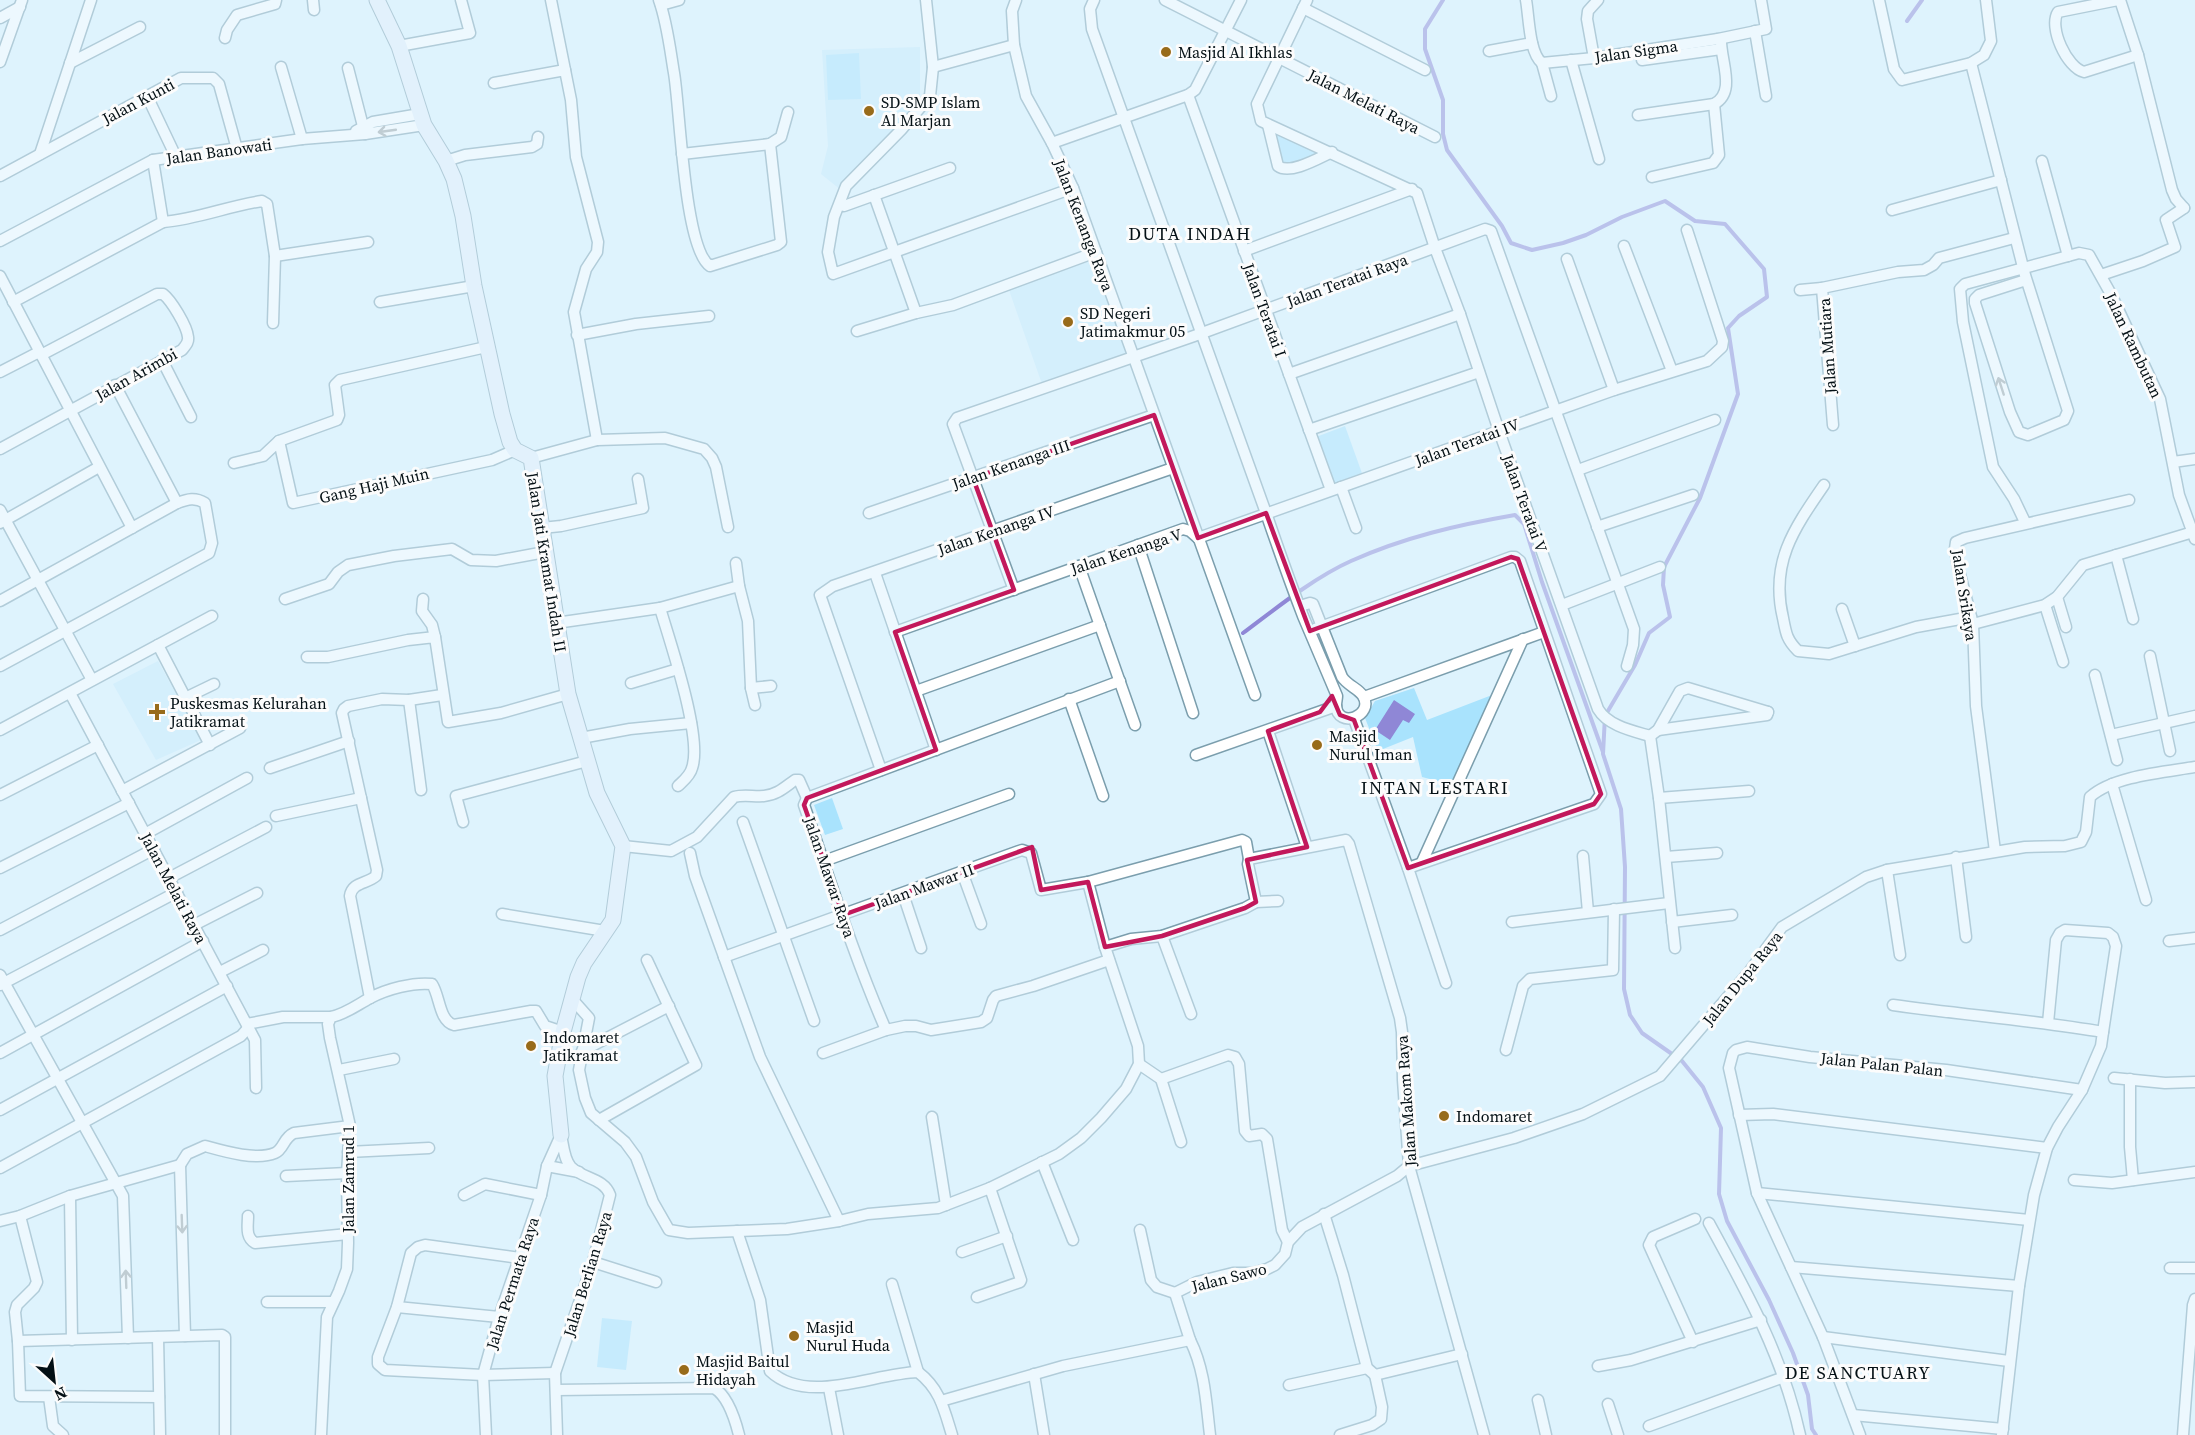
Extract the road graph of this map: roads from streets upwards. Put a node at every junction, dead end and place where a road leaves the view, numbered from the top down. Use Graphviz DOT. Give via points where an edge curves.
graph roads {
  1 [pos="91,0"];
  2 [pos="276,0"];
  3 [pos="377,0"];
  4 [pos="461,0"];
  5 [pos="551,0"];
  6 [pos="679,0"];
  7 [pos="926,0"];
  8 [pos="1016,0"];
  9 [pos="1094,0"];
  10 [pos="1240,0"];
  11 [pos="1526,0"];
  12 [pos="1598,0"];
  13 [pos="1761,0"];
  14 [pos="1880,0"];
  15 [pos="1986,0"];
  16 [pos="2119,0"];
  17 [pos="1170,1"];
  18 [pos="21,3"];
  19 [pos="660,3"];
  20 [pos="1304,4"];
  21 [pos="0,18"];
  22 [pos="140,27"];
  23 [pos="1755,31"];
  24 [pos="1223,35"];
  25 [pos="225,38"];
  26 [pos="1532,43"];
  27 [pos="1719,44"];
  28 [pos="1014,45"];
  29 [pos="399,46"];
  30 [pos="1489,51"];
  31 [pos="2138,55"];
  32 [pos="1279,58"];
  33 [pos="1594,58"];
  34 [pos="1571,60"];
  35 [pos="1642,60"];
  36 [pos="0,62"];
  37 [pos="70,63"];
  38 [pos="1542,63"];
  39 [pos="1971,63"];
  40 [pos="281,67"];
  41 [pos="933,67"];
  42 [pos="348,68"];
  43 [pos="565,70"];
  44 [pos="1425,70"];
  45 [pos="494,83"];
  46 [pos="1188,95"];
  47 [pos="147,96"];
  48 [pos="1551,96"];
  49 [pos="1766,96"];
  50 [pos="1714,104"];
  51 [pos="788,112"];
  52 [pos="1638,116"];
  53 [pos="1124,118"];
  54 [pos="422,119"];
  55 [pos="1268,124"];
  56 [pos="364,131"];
  57 [pos="538,137"];
  58 [pos="1435,137"];
  59 [pos="302,139"];
  60 [pos="1052,143"];
  61 [pos="770,144"];
  62 [pos="237,149"];
  63 [pos="1332,152"];
  64 [pos="40,154"];
  65 [pos="682,154"];
  66 [pos="176,157"];
  67 [pos="1599,159"];
  68 [pos="153,160"];
  69 [pos="446,160"];
  70 [pos="2042,161"];
  71 [pos="950,168"];
  72 [pos="0,176"];
  73 [pos="1652,177"];
  74 [pos="2001,180"];
  75 [pos="1073,188"];
  76 [pos="1412,189"];
  77 [pos="874,195"];
  78 [pos="844,206"];
  79 [pos="2189,208"];
  80 [pos="1892,210"];
  81 [pos="163,222"];
  82 [pos="1687,230"];
  83 [pos="2014,238"];
  84 [pos="0,242"];
  85 [pos="368,242"];
  86 [pos="1624,246"];
  87 [pos="1435,248"];
  88 [pos="1244,251"];
  89 [pos="895,252"];
  90 [pos="1096,252"];
  91 [pos="2068,255"];
  92 [pos="275,256"];
  93 [pos="1567,259"];
  94 [pos="2023,268"];
  95 [pos="2101,275"];
  96 [pos="0,276"];
  97 [pos="2026,280"];
  98 [pos="474,286"];
  99 [pos="1822,288"];
  100 [pos="1800,290"];
  101 [pos="13,302"];
  102 [pos="380,302"];
  103 [pos="1266,310"];
  104 [pos="916,313"];
  105 [pos="1460,314"];
  106 [pos="708,316"];
  107 [pos="273,323"];
  108 [pos="857,331"];
  109 [pos="1202,333"];
  110 [pos="577,334"];
  111 [pos="486,347"];
  112 [pos="40,353"];
  113 [pos="1133,357"];
  114 [pos="162,360"];
  115 [pos="1672,371"];
  116 [pos="0,372"];
  117 [pos="1479,372"];
  118 [pos="1289,374"];
  119 [pos="115,385"];
  120 [pos="1614,390"];
  121 [pos="70,410"];
  122 [pos="1556,410"];
  123 [pos="1154,415"];
  124 [pos="192,417"];
  125 [pos="1715,420"];
  126 [pos="1833,425"];
  127 [pos="1309,430"];
  128 [pos="1499,431"];
  129 [pos="597,440"];
  130 [pos="279,441"];
  131 [pos="0,448"];
  132 [pos="515,450"];
  133 [pos="531,458"];
  134 [pos="2195,459"];
  135 [pos="2173,462"];
  136 [pos="234,463"];
  137 [pos="99,467"];
  138 [pos="1173,468"];
  139 [pos="1578,471"];
  140 [pos="973,478"];
  141 [pos="638,479"];
  142 [pos="1824,485"];
  143 [pos="1336,488"];
  144 [pos="1693,495"];
  145 [pos="2129,500"];
  146 [pos="177,503"];
  147 [pos="869,513"];
  148 [pos="1266,513"];
  149 [pos="2,518"];
  150 [pos="2025,522"];
  151 [pos="728,527"];
  152 [pos="1597,527"];
  153 [pos="132,528"];
  154 [pos="542,528"];
  155 [pos="1356,528"];
  156 [pos="993,532"];
  157 [pos="2194,536"];
  158 [pos="1198,538"];
  159 [pos="1138,545"];
  160 [pos="545,552"];
  161 [pos="2116,555"];
  162 [pos="736,563"];
  163 [pos="1079,566"];
  164 [pos="1660,567"];
  165 [pos="875,573"];
  166 [pos="38,580"];
  167 [pos="1617,582"];
  168 [pos="739,586"];
  169 [pos="1014,590"];
  170 [pos="2057,597"];
  171 [pos="285,599"];
  172 [pos="423,599"];
  173 [pos="1297,599"];
  174 [pos="0,601"];
  175 [pos="1562,605"];
  176 [pos="2045,605"];
  177 [pos="660,608"];
  178 [pos="1842,609"];
  179 [pos="212,616"];
  180 [pos="2133,619"];
  181 [pos="1972,621"];
  182 [pos="556,623"];
  183 [pos="1100,625"];
  184 [pos="1322,626"];
  185 [pos="2066,627"];
  186 [pos="65,630"];
  187 [pos="1310,631"];
  188 [pos="895,632"];
  189 [pos="1544,632"];
  190 [pos="435,637"];
  191 [pos="1523,639"];
  192 [pos="158,645"];
  193 [pos="1855,646"];
  194 [pos="2150,656"];
  195 [pos="307,657"];
  196 [pos="2063,662"];
  197 [pos="0,666"];
  198 [pos="1627,666"];
  199 [pos="678,669"];
  200 [pos="2095,675"];
  201 [pos="92,680"];
  202 [pos="1120,681"];
  203 [pos="1330,681"];
  204 [pos="631,683"];
  205 [pos="214,684"];
  206 [pos="771,686"];
  207 [pos="751,688"];
  208 [pos="916,691"];
  209 [pos="70,693"];
  210 [pos="568,694"];
  211 [pos="442,695"];
  212 [pos="1255,695"];
  213 [pos="1364,697"];
  214 [pos="185,698"];
  215 [pos="1069,699"];
  216 [pos="409,700"];
  217 [pos="755,705"];
  218 [pos="1336,706"];
  219 [pos="1320,712"];
  220 [pos="1193,713"];
  221 [pos="2195,716"];
  222 [pos="1354,719"];
  223 [pos="691,723"];
  224 [pos="2165,723"];
  225 [pos="1136,725"];
  226 [pos="240,728"];
  227 [pos="0,730"];
  228 [pos="1268,731"];
  229 [pos="1654,733"];
  230 [pos="2111,735"];
  231 [pos="581,738"];
  232 [pos="349,741"];
  233 [pos="98,745"];
  234 [pos="210,745"];
  235 [pos="936,750"];
  236 [pos="2170,751"];
  237 [pos="1196,755"];
  238 [pos="2117,760"];
  239 [pos="587,761"];
  240 [pos="2195,767"];
  241 [pos="270,768"];
  242 [pos="881,770"];
  243 [pos="247,778"];
  244 [pos="2112,784"];
  245 [pos="678,786"];
  246 [pos="421,790"];
  247 [pos="123,791"];
  248 [pos="1749,791"];
  249 [pos="1009,794"];
  250 [pos="0,795"];
  251 [pos="1103,796"];
  252 [pos="361,798"];
  253 [pos="807,798"];
  254 [pos="1659,798"];
  255 [pos="129,803"];
  256 [pos="276,816"];
  257 [pos="463,822"];
  258 [pos="744,822"];
  259 [pos="266,826"];
  260 [pos="145,834"];
  261 [pos="623,846"];
  262 [pos="1307,847"];
  263 [pos="154,849"];
  264 [pos="1995,851"];
  265 [pos="690,853"];
  266 [pos="1718,854"];
  267 [pos="1583,856"];
  268 [pos="1666,857"];
  269 [pos="1956,857"];
  270 [pos="1249,860"];
  271 [pos="824,861"];
  272 [pos="1422,862"];
  273 [pos="1408,867"];
  274 [pos="0,868"];
  275 [pos="1887,870"];
  276 [pos="963,872"];
  277 [pos="169,878"];
  278 [pos="1088,882"];
  279 [pos="177,892"];
  280 [pos="257,893"];
  281 [pos="903,894"];
  282 [pos="2146,900"];
  283 [pos="1256,902"];
  284 [pos="1278,902"];
  285 [pos="1669,903"];
  286 [pos="1616,909"];
  287 [pos="1588,912"];
  288 [pos="502,914"];
  289 [pos="843,915"];
  290 [pos="1732,915"];
  291 [pos="1512,922"];
  292 [pos="1672,922"];
  293 [pos="981,924"];
  294 [pos="194,926"];
  295 [pos="0,930"];
  296 [pos="605,931"];
  297 [pos="784,936"];
  298 [pos="1162,936"];
  299 [pos="1966,937"];
  300 [pos="2195,939"];
  301 [pos="203,941"];
  302 [pos="2169,941"];
  303 [pos="1105,947"];
  304 [pos="921,948"];
  305 [pos="1675,948"];
  306 [pos="263,950"];
  307 [pos="1900,955"];
  308 [pos="724,957"];
  309 [pos="647,960"];
  310 [pos="1109,960"];
  311 [pos="220,972"];
  312 [pos="1,981"];
  313 [pos="1446,983"];
  314 [pos="227,986"];
  315 [pos="370,998"];
  316 [pos="573,1000"];
  317 [pos="1893,1005"];
  318 [pos="669,1006"];
  319 [pos="1191,1014"];
  320 [pos="331,1017"];
  321 [pos="814,1021"];
  322 [pos="2048,1023"];
  323 [pos="248,1026"];
  324 [pos="886,1030"];
  325 [pos="563,1032"];
  326 [pos="2103,1032"];
  327 [pos="33,1034"];
  328 [pos="1506,1050"];
  329 [pos="582,1051"];
  330 [pos="0,1053"];
  331 [pos="823,1053"];
  332 [pos="394,1059"];
  333 [pos="1139,1064"];
  334 [pos="339,1070"];
  335 [pos="57,1078"];
  336 [pos="2114,1078"];
  337 [pos="1161,1079"];
  338 [pos="2130,1079"];
  339 [pos="2195,1083"];
  340 [pos="256,1089"];
  341 [pos="2082,1090"];
  342 [pos="0,1110"];
  343 [pos="1739,1115"];
  344 [pos="932,1117"];
  345 [pos="599,1120"];
  346 [pos="82,1124"];
  347 [pos="350,1126"];
  348 [pos="561,1135"];
  349 [pos="1181,1142"];
  350 [pos="429,1148"];
  351 [pos="2048,1148"];
  352 [pos="348,1152"];
  353 [pos="1042,1162"];
  354 [pos="180,1165"];
  355 [pos="547,1166"];
  356 [pos="1409,1166"];
  357 [pos="0,1168"];
  358 [pos="581,1172"];
  359 [pos="2195,1172"];
  360 [pos="347,1173"];
  361 [pos="286,1176"];
  362 [pos="2074,1180"];
  363 [pos="2133,1180"];
  364 [pos="117,1183"];
  365 [pos="990,1188"];
  366 [pos="1757,1193"];
  367 [pos="464,1195"];
  368 [pos="541,1195"];
  369 [pos="70,1196"];
  370 [pos="946,1205"];
  371 [pos="1324,1214"];
  372 [pos="20,1216"];
  373 [pos="248,1216"];
  374 [pos="1695,1219"];
  375 [pos="2029,1220"];
  376 [pos="0,1221"];
  377 [pos="840,1221"];
  378 [pos="1709,1223"];
  379 [pos="1140,1230"];
  380 [pos="737,1231"];
  381 [pos="348,1234"];
  382 [pos="1007,1236"];
  383 [pos="1073,1240"];
  384 [pos="1288,1242"];
  385 [pos="962,1252"];
  386 [pos="520,1258"];
  387 [pos="593,1262"];
  388 [pos="1791,1266"];
  389 [pos="2170,1268"];
  390 [pos="2195,1268"];
  391 [pos="656,1282"];
  392 [pos="892,1284"];
  393 [pos="2019,1286"];
  394 [pos="1174,1293"];
  395 [pos="977,1297"];
  396 [pos="2195,1299"];
  397 [pos="267,1302"];
  398 [pos="333,1302"];
  399 [pos="397,1307"];
  400 [pos="499,1317"];
  401 [pos="1761,1320"];
  402 [pos="185,1336"];
  403 [pos="158,1337"];
  404 [pos="1823,1337"];
  405 [pos="128,1338"];
  406 [pos="72,1340"];
  407 [pos="1190,1340"];
  408 [pos="18,1341"];
  409 [pos="1693,1342"];
  410 [pos="1462,1354"];
  411 [pos="2009,1361"];
  412 [pos="1598,1366"];
  413 [pos="918,1372"];
  414 [pos="1371,1372"];
  415 [pos="555,1373"];
  416 [pos="1034,1374"];
  417 [pos="483,1375"];
  418 [pos="1784,1377"];
  419 [pos="1289,1385"];
  420 [pos="829,1388"];
  421 [pos="556,1390"];
  422 [pos="49,1397"];
  423 [pos="159,1397"];
  424 [pos="941,1401"];
  425 [pos="1538,1401"];
  426 [pos="1608,1404"];
  427 [pos="1853,1415"];
  428 [pos="1649,1426"];
  429 [pos="2003,1432"];
  430 [pos="63,1435"];
  431 [pos="160,1435"];
  432 [pos="225,1435"];
  433 [pos="321,1435"];
  434 [pos="486,1435"];
  435 [pos="557,1435"];
  436 [pos="739,1435"];
  437 [pos="838,1435"];
  438 [pos="952,1435"];
  439 [pos="1044,1435"];
  440 [pos="1210,1435"];
  441 [pos="1340,1435"];
  442 [pos="1484,1435"];
  443 [pos="1546,1435"];
  444 [pos="1618,1435"];
  445 [pos="1800,1435"];
  446 [pos="1860,1435"];
  447 [pos="2183,1435"];
  1 -- 37 [label="street"];
  2 -- 25 [label="street" via="270,7 237,15"];
  3 -- 29 [label="street"];
  4 -- 29 [label="street" via="470,33"];
  5 -- 43 [label="street"];
  6 -- 19 [label="street"];
  7 -- 41 [label="street"];
  8 -- 28 [label="street" via="1012,11"];
  9 -- 53 [label="street" via="1090,9 1092,29"];
  10 -- 24 [label="street"];
  11 -- 26 [label="street"];
  12 -- 33 [label="street" via="1588,10 1587,19"];
  13 -- 23 [label="street" via="1766,29"];
  14 -- 39 [label="street" via="1900,79"];
  15 -- 39 [label="street" via="1991,41 1984,55"];
  16 -- 31 [label="street"];
  16 -- 31 [label="street" via="2058,12 2055,23 2065,56 2084,72"];
  17 -- 24 [label="street, Jalan Melati Raya"];
  18 -- 21 [label="street"];
  18 -- 36 [label="street"];
  19 -- 65 [label="street" via="674,73"];
  20 -- 32 [label="street"];
  20 -- 44 [label="street"];
  22 -- 37 [label="street"];
  23 -- 27 [label="street, Jalan Sigma"];
  23 -- 49 [label="street"];
  24 -- 32 [label="street, Jalan Melati Raya"];
  24 -- 46 [label="street" via="1195,90"];
  26 -- 30 [label="street"];
  26 -- 38 [label="street" via="1536,58"];
  27 -- 33 [label="street, Jalan Sigma"];
  27 -- 35 [label="street"];
  27 -- 50 [label="street" via="1726,91"];
  28 -- 41 [label="street"];
  28 -- 60 [label="street" via="1026,96"];
  29 -- 54 [label="street"];
  31 -- 79 [label="street" via="2172,190 2176,199"];
  32 -- 55 [label="street" via="1257,104 1261,121"];
  32 -- 58 [label="street, Jalan Melati Raya"];
  33 -- 34 [label="street, Jalan Sigma"];
  34 -- 38 [label="street, Jalan Sigma"];
  34 -- 67 [label="street"];
  37 -- 64 [label="street"];
  38 -- 48 [label="street"];
  39 -- 74 [label="street"];
  40 -- 59 [label="street"];
  41 -- 89 [label="street" via="930,96 846,186 838,201 828,252 833,274"];
  42 -- 56 [label="street"];
  43 -- 45 [label="street"];
  43 -- 110 [label="street" via="576,157 598,242 574,312"];
  46 -- 53 [label="street, Jalan Kenanga Raya"];
  46 -- 88 [label="street, Jalan Teratai I"];
  47 -- 62 [label="street, Jalan Kunti" via="181,78 213,78 219,84"];
  47 -- 64 [label="street, Jalan Kunti"];
  47 -- 66 [label="street"];
  50 -- 52 [label="street"];
  50 -- 73 [label="street" via="1719,155 1716,161"];
  51 -- 61 [label="street" via="781,137"];
  53 -- 60 [label="street, Jalan Kenanga Raya"];
  53 -- 109 [label="street"];
  54 -- 56 [label="street, Jalan Banowati" via="373,122"];
  54 -- 69 [label="street"];
  55 -- 63 [label="street"];
  55 -- 63 [label="street" via="1282,169 1290,170"];
  56 -- 59 [label="street, Jalan Banowati"];
  57 -- 69 [label="street" via="532,147"];
  59 -- 62 [label="street, Jalan Banowati"];
  60 -- 75 [label="street, Jalan Kenanga Raya"];
  61 -- 65 [label="street"];
  61 -- 65 [label="street" via="781,242 710,266 700,252"];
  62 -- 66 [label="street, Jalan Banowati"];
  63 -- 76 [label="street"];
  64 -- 72 [label="street, Jalan Kunti"];
  66 -- 68 [label="street, Jalan Banowati"];
  68 -- 81 [label="street"];
  68 -- 84 [label="street, Jalan Banowati"];
  69 -- 98 [label="street" via="463,216"];
  70 -- 91 [label="street"];
  71 -- 77 [label="street"];
  74 -- 80 [label="street"];
  74 -- 83 [label="street"];
  75 -- 89 [label="street"];
  75 -- 90 [label="street, Jalan Kenanga Raya"];
  76 -- 87 [label="street, Jalan Teratai V" via="1417,193"];
  76 -- 88 [label="street"];
  77 -- 78 [label="street"];
  77 -- 89 [label="street"];
  79 -- 95 [label="street" via="2166,220 2175,247"];
  81 -- 92 [label="street" via="190,220 262,201 269,209"];
  81 -- 101 [label="street"];
  82 -- 115 [label="street, Jalan Teratai IV" via="1722,336 1722,347 1707,361"];
  83 -- 94 [label="street"];
  83 -- 99 [label="street, Jalan Mutiara" via="1939,258 1924,270"];
  85 -- 92 [label="street"];
  86 -- 115 [label="street"];
  87 -- 103 [label="street, Jalan Teratai Raya"];
  87 -- 105 [label="street, Jalan Teratai V"];
  87 -- 122 [label="street, Jalan Teratai Raya" via="1491,231"];
  88 -- 103 [label="street, Jalan Teratai I"];
  89 -- 104 [label="street"];
  90 -- 104 [label="street" via="952,305"];
  90 -- 113 [label="street, Jalan Kenanga Raya"];
  91 -- 94 [label="street"];
  91 -- 95 [label="street, Jalan Rambutan" via="2087,253"];
  92 -- 107 [label="street"];
  93 -- 120 [label="street"];
  94 -- 97 [label="street"];
  94 -- 150 [label="street" via="1965,284 1960,289 1960,304 1993,467"];
  95 -- 135 [label="street, Jalan Rambutan" via="2160,399"];
  96 -- 101 [label="street"];
  97 -- 97 [label="street, one-way" via="2068,411 2064,420 2028,435 2019,432 2010,412 1975,303 1978,295"];
  98 -- 102 [label="street"];
  98 -- 111 [label="street"];
  99 -- 100 [label="street"];
  99 -- 126 [label="street, Jalan Mutiara"];
  101 -- 112 [label="street"];
  103 -- 109 [label="street, Jalan Teratai Raya"];
  103 -- 118 [label="street, Jalan Teratai I"];
  104 -- 108 [label="street"];
  105 -- 117 [label="street, Jalan Teratai V"];
  105 -- 118 [label="street"];
  106 -- 110 [label="street"];
  109 -- 113 [label="street, Jalan Teratai Raya"];
  109 -- 148 [label="street"];
  110 -- 129 [label="street"];
  111 -- 130 [label="street" via="340,380 335,385 337,420"];
  111 -- 132 [label="street"];
  112 -- 114 [label="street, Jalan Arimbi" via="163,294 188,335 182,350"];
  112 -- 116 [label="street"];
  112 -- 121 [label="street"];
  113 -- 123 [label="street, Jalan Kenanga Raya"];
  113 -- 140 [label="street, Jalan Teratai Raya" via="957,418 952,423"];
  114 -- 119 [label="street, Jalan Arimbi"];
  114 -- 124 [label="street"];
  115 -- 120 [label="street, Jalan Teratai IV"];
  117 -- 127 [label="street"];
  117 -- 128 [label="street, Jalan Teratai V"];
  118 -- 127 [label="street, Jalan Teratai I"];
  119 -- 121 [label="street, Jalan Arimbi"];
  119 -- 146 [label="street"];
  120 -- 122 [label="street, Jalan Teratai IV"];
  121 -- 131 [label="street, Jalan Arimbi"];
  121 -- 137 [label="street"];
  122 -- 128 [label="street, Jalan Teratai IV"];
  122 -- 139 [label="street"];
  123 -- 138 [label="street, Jalan Kenanga Raya"];
  123 -- 140 [label="street, Jalan Kenanga III"];
  125 -- 139 [label="street"];
  127 -- 143 [label="street, Jalan Teratai I"];
  128 -- 143 [label="street, Jalan Teratai IV"];
  128 -- 175 [label="street, Jalan Teratai V"];
  129 -- 133 [label="street"];
  129 -- 151 [label="street" via="665,438 704,449 716,467"];
  130 -- 132 [label="street, Gang Haji Muin" via="293,503 492,459"];
  130 -- 136 [label="street" via="263,456"];
  132 -- 133 [label="street, Jalan Jati Kramat Indah II"];
  133 -- 154 [label="street, Jalan Jati Kramat Indah II"];
  134 -- 135 [label="street"];
  135 -- 157 [label="street, Jalan Rambutan" via="2179,495"];
  137 -- 149 [label="street"];
  137 -- 153 [label="street"];
  138 -- 156 [label="street, Jalan Kenanga IV"];
  138 -- 158 [label="street, Jalan Kenanga Raya"];
  139 -- 152 [label="street"];
  140 -- 147 [label="street, Jalan Kenanga III"];
  140 -- 156 [label="street"];
  141 -- 154 [label="street" via="643,508"];
  142 -- 193 [label="street" via="1785,552 1778,579 1781,609 1788,641 1798,651 1829,654"];
  143 -- 148 [label="street, Jalan Teratai IV"];
  143 -- 155 [label="street, Jalan Teratai I"];
  144 -- 152 [label="street"];
  145 -- 150 [label="street"];
  146 -- 153 [label="street"];
  146 -- 186 [label="street" via="189,499 205,502 212,543 209,553"];
  148 -- 158 [label="street, Jalan Teratai IV"];
  148 -- 173 [label="street"];
  149 -- 166 [label="street"];
  150 -- 181 [label="street, Jalan Srikaya" via="1956,542 1958,567"];
  152 -- 167 [label="street"];
  153 -- 166 [label="street"];
  154 -- 160 [label="street, Jalan Jati Kramat Indah II"];
  156 -- 165 [label="street, Jalan Kenanga IV"];
  156 -- 169 [label="street"];
  157 -- 161 [label="street"];
  158 -- 159 [label="street, Jalan Kenanga V" via="1183,529"];
  158 -- 212 [label="street, Jalan Kenanga V"];
  159 -- 163 [label="street, Jalan Kenanga V"];
  159 -- 220 [label="street"];
  160 -- 171 [label="street" via="496,561 471,560 452,549 394,556 348,565 329,584"];
  160 -- 182 [label="street, Jalan Jati Kramat Indah II"];
  161 -- 170 [label="street" via="2083,565"];
  161 -- 180 [label="street"];
  162 -- 168 [label="street"];
  163 -- 169 [label="street, Jalan Kenanga V"];
  163 -- 183 [label="street"];
  164 -- 167 [label="street"];
  165 -- 188 [label="street"];
  165 -- 242 [label="street, Jalan Kenanga IV" via="833,586 820,595"];
  166 -- 174 [label="street"];
  166 -- 186 [label="street"];
  167 -- 175 [label="street"];
  167 -- 198 [label="street" via="1634,629"];
  168 -- 177 [label="street"];
  168 -- 207 [label="street" via="748,621"];
  169 -- 188 [label="street, Jalan Kenanga V"];
  170 -- 176 [label="street"];
  170 -- 185 [label="street"];
  172 -- 190 [label="street" via="422,610"];
  173 -- 184 [label="street" via="1313,604"];
  173 -- 187 [label="street"];
  175 -- 229 [label="street, Jalan Teratai V" via="1602,716 1625,729"];
  176 -- 181 [label="street"];
  176 -- 196 [label="street"];
  177 -- 182 [label="street"];
  177 -- 199 [label="street"];
  178 -- 193 [label="street"];
  179 -- 192 [label="street"];
  181 -- 193 [label="street" via="1916,627"];
  181 -- 264 [label="street, Jalan Srikaya" via="1976,706"];
  182 -- 210 [label="street, Jalan Jati Kramat Indah II"];
  183 -- 202 [label="street"];
  183 -- 208 [label="street"];
  184 -- 187 [label="street"];
  184 -- 189 [label="street" via="1515,557 1520,561"];
  184 -- 213 [label="street" via="1342,677"];
  186 -- 197 [label="street"];
  186 -- 201 [label="street"];
  187 -- 203 [label="street"];
  188 -- 208 [label="street"];
  189 -- 191 [label="street"];
  189 -- 272 [label="street" via="1600,789 1599,799 1594,804"];
  190 -- 195 [label="street" via="328,657"];
  190 -- 211 [label="street"];
  191 -- 213 [label="street"];
  191 -- 272 [label="street"];
  192 -- 201 [label="street"];
  192 -- 214 [label="street"];
  194 -- 224 [label="street"];
  199 -- 204 [label="street"];
  199 -- 223 [label="street"];
  200 -- 230 [label="street"];
  201 -- 209 [label="street"];
  202 -- 215 [label="street, Jalan Mawar Raya"];
  202 -- 225 [label="street"];
  203 -- 218 [label="street" via="1337,696"];
  203 -- 219 [label="street" via="1330,697"];
  205 -- 214 [label="street"];
  206 -- 207 [label="street"];
  207 -- 217 [label="street"];
  208 -- 235 [label="street"];
  209 -- 227 [label="street"];
  209 -- 233 [label="street, Jalan Melati Raya"];
  210 -- 211 [label="street" via="447,722"];
  210 -- 231 [label="street, Jalan Jati Kramat Indah II"];
  211 -- 216 [label="street"];
  213 -- 222 [label="street" via="1363,712"];
  214 -- 234 [label="street"];
  215 -- 235 [label="street, Jalan Mawar Raya"];
  215 -- 251 [label="street"];
  216 -- 232 [label="street" via="382,699 344,709"];
  216 -- 246 [label="street"];
  218 -- 219 [label="street"];
  218 -- 222 [label="street" via="1343,717"];
  219 -- 228 [label="street"];
  221 -- 224 [label="street"];
  222 -- 273 [label="street"];
  223 -- 231 [label="street"];
  223 -- 245 [label="street" via="694,763"];
  224 -- 230 [label="street"];
  224 -- 236 [label="street"];
  226 -- 234 [label="street"];
  228 -- 237 [label="street"];
  228 -- 262 [label="street"];
  229 -- 229 [label="street" via="1767,715 1768,712 1683,688"];
  229 -- 254 [label="street"];
  230 -- 238 [label="street"];
  231 -- 239 [label="street, Jalan Jati Kramat Indah II"];
  232 -- 241 [label="street"];
  232 -- 252 [label="street"];
  233 -- 247 [label="street, Jalan Melati Raya"];
  233 -- 250 [label="street"];
  234 -- 247 [label="street"];
  235 -- 242 [label="street, Jalan Mawar Raya"];
  239 -- 257 [label="street" via="456,796"];
  239 -- 261 [label="street, Jalan Jati Kramat Indah II" via="597,793"];
  240 -- 244 [label="street, Jalan Dupa Raya"];
  242 -- 253 [label="street, Jalan Mawar Raya"];
  243 -- 260 [label="street"];
  244 -- 264 [label="street, Jalan Dupa Raya" via="2090,797 2081,842"];
  244 -- 282 [label="street"];
  247 -- 255 [label="street, Jalan Melati Raya"];
  248 -- 254 [label="street"];
  249 -- 271 [label="street"];
  252 -- 256 [label="street"];
  252 -- 315 [label="street" via="377,870 370,882 351,889 350,896"];
  253 -- 261 [label="street" via="799,780 795,780 776,793 734,797 697,837 671,851"];
  253 -- 271 [label="street, Jalan Mawar Raya" via="804,805"];
  254 -- 268 [label="street"];
  255 -- 260 [label="street, Jalan Melati Raya"];
  255 -- 274 [label="street"];
  258 -- 297 [label="street"];
  259 -- 277 [label="street"];
  260 -- 263 [label="street, Jalan Melati Raya"];
  261 -- 296 [label="street" via="613,920"];
  262 -- 270 [label="street"];
  262 -- 356 [label="street, Jalan Makom Raya" via="1346,840 1349,844 1402,1032"];
  263 -- 277 [label="street, Jalan Melati Raya"];
  263 -- 295 [label="street"];
  264 -- 269 [label="street, Jalan Dupa Raya"];
  265 -- 308 [label="street" via="694,876"];
  266 -- 268 [label="street"];
  267 -- 287 [label="street"];
  268 -- 285 [label="street"];
  269 -- 275 [label="street, Jalan Dupa Raya"];
  269 -- 299 [label="street"];
  270 -- 278 [label="street" via="1246,842 1242,840"];
  270 -- 283 [label="street"];
  271 -- 289 [label="street, Jalan Mawar Raya"];
  272 -- 273 [label="street"];
  273 -- 313 [label="street"];
  275 -- 307 [label="street"];
  275 -- 356 [label="street, Jalan Dupa Raya" via="1866,877 1782,927 1660,1076 1582,1114 1515,1138"];
  276 -- 278 [label="street, Jalan Mawar II" via="1022,850 1034,858 1041,890"];
  276 -- 281 [label="street, Jalan Mawar II"];
  276 -- 293 [label="street"];
  277 -- 279 [label="street, Jalan Melati Raya"];
  278 -- 303 [label="street"];
  279 -- 294 [label="street, Jalan Melati Raya"];
  279 -- 312 [label="street"];
  280 -- 294 [label="street"];
  281 -- 289 [label="street, Jalan Mawar II"];
  281 -- 304 [label="street"];
  283 -- 284 [label="street"];
  283 -- 298 [label="street"];
  285 -- 286 [label="street"];
  285 -- 292 [label="street"];
  286 -- 287 [label="street"];
  286 -- 328 [label="street" via="1613,970 1530,979 1524,986"];
  287 -- 291 [label="street"];
  288 -- 296 [label="street"];
  289 -- 297 [label="street, Jalan Mawar II"];
  289 -- 324 [label="street, Jalan Mawar Raya"];
  290 -- 292 [label="street"];
  292 -- 305 [label="street"];
  294 -- 301 [label="street, Jalan Melati Raya"];
  296 -- 316 [label="street" via="584,963"];
  297 -- 308 [label="street, Jalan Mawar II"];
  297 -- 321 [label="street"];
  298 -- 303 [label="street"];
  298 -- 319 [label="street"];
  300 -- 302 [label="street"];
  301 -- 311 [label="street, Jalan Melati Raya"];
  301 -- 327 [label="street"];
  303 -- 310 [label="street"];
  306 -- 311 [label="street"];
  308 -- 377 [label="street" via="760,1057"];
  309 -- 318 [label="street"];
  310 -- 324 [label="street" via="996,996 987,1018 981,1022 931,1030 916,1026"];
  310 -- 333 [label="street" via="1138,1046"];
  311 -- 314 [label="street, Jalan Melati Raya"];
  312 -- 327 [label="street"];
  314 -- 323 [label="street, Jalan Melati Raya"];
  314 -- 335 [label="street"];
  315 -- 320 [label="street"];
  315 -- 325 [label="street" via="400,988 432,984 448,1023 536,1011 545,1026"];
  316 -- 325 [label="street"];
  316 -- 329 [label="street" via="589,1018"];
  317 -- 322 [label="street"];
  318 -- 329 [label="street"];
  318 -- 345 [label="street" via="696,1065"];
  320 -- 323 [label="street" via="283,1017"];
  320 -- 334 [label="street, Jalan Zamrud 1" via="329,1031"];
  322 -- 326 [label="street"];
  322 -- 326 [label="street" via="2056,940 2060,933 2108,933 2116,946"];
  323 -- 340 [label="street, Jalan Melati Raya" via="255,1040"];
  323 -- 346 [label="street" via="241,1036"];
  324 -- 331 [label="street"];
  325 -- 348 [label="street" via="555,1076"];
  326 -- 341 [label="street"];
  327 -- 330 [label="street"];
  327 -- 335 [label="street"];
  329 -- 345 [label="street" via="579,1070 585,1098"];
  332 -- 334 [label="street"];
  333 -- 337 [label="street"];
  333 -- 353 [label="street" via="1126,1089 1101,1118 1081,1138"];
  334 -- 347 [label="street, Jalan Zamrud 1"];
  335 -- 342 [label="street"];
  335 -- 346 [label="street"];
  336 -- 338 [label="street"];
  337 -- 349 [label="street"];
  337 -- 384 [label="street" via="1228,1055 1235,1057 1239,1064 1245,1131 1249,1136 1262,1134 1267,1139 1282,1230"];
  338 -- 339 [label="street"];
  338 -- 363 [label="street"];
  341 -- 343 [label="street, Jalan Palan Palan" via="1747,1047 1736,1050 1729,1062"];
  341 -- 351 [label="street"];
  343 -- 351 [label="street" via="1773,1114"];
  343 -- 366 [label="street, Jalan Palan Palan"];
  344 -- 370 [label="street"];
  345 -- 380 [label="street" via="626,1142 669,1230"];
  346 -- 357 [label="street"];
  346 -- 364 [label="street"];
  347 -- 352 [label="street, Jalan Zamrud 1"];
  347 -- 354 [label="street" via="294,1133 273,1154 230,1153 205,1146 187,1154"];
  348 -- 355 [label="street, Jalan Permata Raya"];
  348 -- 358 [label="street, Jalan Berlian Raya" via="572,1168"];
  350 -- 352 [label="street"];
  351 -- 375 [label="street"];
  352 -- 360 [label="street, Jalan Zamrud 1"];
  353 -- 365 [label="street"];
  353 -- 383 [label="street"];
  354 -- 364 [label="street"];
  354 -- 402 [label="street, one-way"];
  355 -- 358 [label="street"];
  355 -- 368 [label="street, Jalan Permata Raya"];
  356 -- 371 [label="street, Jalan Sawo"];
  356 -- 410 [label="street, Jalan Makom Raya"];
  358 -- 387 [label="street, Jalan Berlian Raya" via="604,1186 610,1195"];
  359 -- 363 [label="street"];
  360 -- 361 [label="street"];
  360 -- 381 [label="street, Jalan Zamrud 1"];
  362 -- 363 [label="street"];
  364 -- 369 [label="street"];
  405 -- 364 [label="street, one-way" via="123,1196"];
  365 -- 370 [label="street"];
  365 -- 382 [label="street"];
  366 -- 375 [label="street"];
  366 -- 388 [label="street, Jalan Palan Palan"];
  367 -- 368 [label="street" via="485,1184"];
  368 -- 386 [label="street, Jalan Permata Raya"];
  369 -- 372 [label="street"];
  369 -- 406 [label="street"];
  370 -- 377 [label="street"];
  371 -- 384 [label="street, Jalan Sawo" via="1302,1227"];
  371 -- 414 [label="street"];
  372 -- 376 [label="street"];
  372 -- 408 [label="street" via="37,1282 17,1305"];
  373 -- 381 [label="street" via="247,1234 255,1243"];
  374 -- 409 [label="street" via="1653,1237 1649,1245"];
  375 -- 393 [label="street"];
  377 -- 380 [label="street"];
  378 -- 401 [label="street"];
  379 -- 394 [label="street" via="1151,1280 1157,1287"];
  380 -- 420 [label="street" via="760,1300 770,1371 786,1383"];
  381 -- 398 [label="street, Jalan Zamrud 1" via="347,1269"];
  382 -- 385 [label="street"];
  382 -- 395 [label="street" via="1021,1280"];
  384 -- 394 [label="street, Jalan Sawo" via="1285,1254 1267,1269 1224,1275"];
  386 -- 399 [label="street" via="418,1247 411,1253"];
  386 -- 400 [label="street, Jalan Permata Raya"];
  387 -- 391 [label="street"];
  387 -- 415 [label="street, Jalan Berlian Raya"];
  388 -- 393 [label="street"];
  388 -- 404 [label="street, Jalan Palan Palan"];
  389 -- 390 [label="street"];
  392 -- 413 [label="street"];
  393 -- 411 [label="street"];
  394 -- 407 [label="street, Jalan Sawo"];
  396 -- 447 [label="street"];
  397 -- 398 [label="street"];
  398 -- 433 [label="street, Jalan Zamrud 1" via="327,1317"];
  399 -- 400 [label="street"];
  399 -- 417 [label="street" via="378,1357 378,1364 385,1370"];
  400 -- 417 [label="street, Jalan Permata Raya"];
  401 -- 409 [label="street"];
  401 -- 418 [label="street"];
  402 -- 403 [label="street"];
  402 -- 432 [label="street" via="225,1337"];
  403 -- 405 [label="street"];
  403 -- 423 [label="street"];
  404 -- 411 [label="street"];
  404 -- 427 [label="street, Jalan Palan Palan"];
  405 -- 406 [label="street"];
  406 -- 408 [label="street"];
  407 -- 416 [label="street"];
  407 -- 440 [label="street, Jalan Sawo" via="1202,1369"];
  408 -- 422 [label="street" via="20,1396"];
  409 -- 412 [label="street"];
  410 -- 414 [label="street"];
  410 -- 442 [label="street, Jalan Makom Raya"];
  411 -- 429 [label="street"];
  413 -- 420 [label="street"];
  413 -- 424 [label="street" via="931,1382"];
  414 -- 419 [label="street"];
  414 -- 441 [label="street" via="1382,1407 1381,1419"];
  415 -- 417 [label="street"];
  415 -- 421 [label="street, Jalan Berlian Raya"];
  416 -- 424 [label="street"];
  416 -- 439 [label="street"];
  417 -- 434 [label="street, Jalan Permata Raya"];
  418 -- 428 [label="street"];
  418 -- 445 [label="street"];
  420 -- 437 [label="street"];
  421 -- 435 [label="street, Jalan Berlian Raya"];
  421 -- 436 [label="street" via="714,1388 721,1393"];
  422 -- 423 [label="street"];
  422 -- 430 [label="street" via="53,1426"];
  423 -- 431 [label="street"];
  424 -- 438 [label="street"];
  425 -- 443 [label="street"];
  426 -- 444 [label="street"];
  427 -- 429 [label="street"];
  427 -- 446 [label="street, Jalan Palan Palan"];
}
